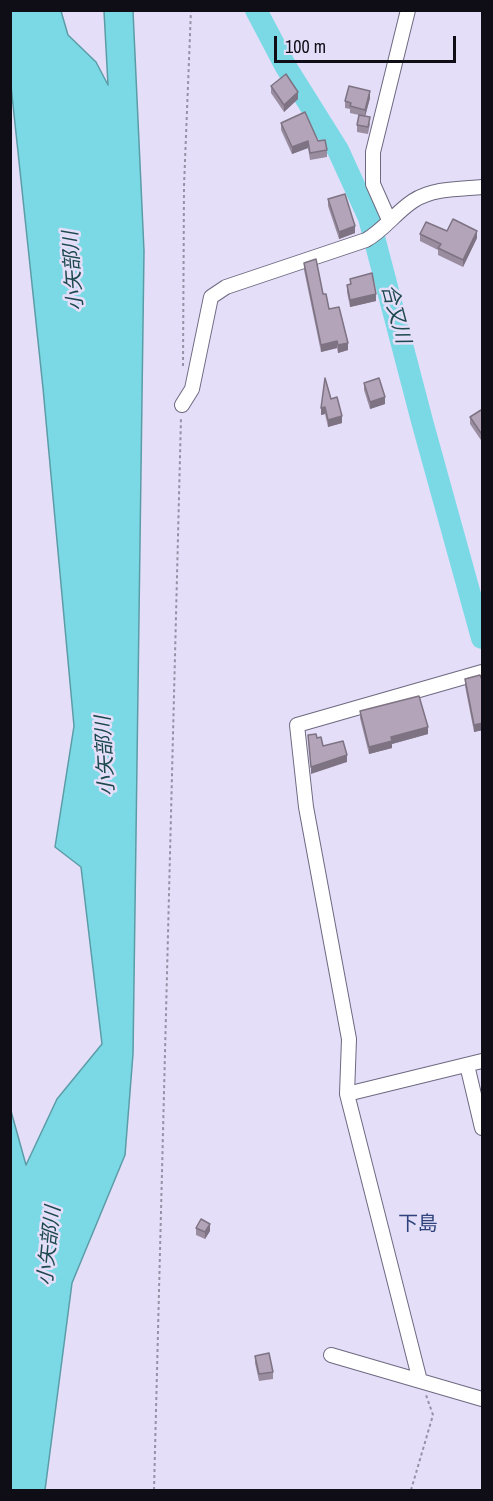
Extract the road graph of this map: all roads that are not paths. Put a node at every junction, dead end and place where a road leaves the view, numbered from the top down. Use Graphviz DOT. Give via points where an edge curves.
graph roads {
  1 [pos="408,10"];
  2 [pos="483,187"];
  3 [pos="385,226"];
  4 [pos="182,405"];
  5 [pos="481,673"];
  6 [pos="483,1061"];
  7 [pos="466,1065"];
  8 [pos="347,1094"];
  9 [pos="483,1128"];
  10 [pos="331,1355"];
  11 [pos="420,1381"];
  12 [pos="483,1399"];
  1 -- 3 [label="street" via="373,152 374,184"];
  2 -- 3 [label="street" via="436,192 415,200"];
  3 -- 4 [label="street" via="366,240 226,287 211,297 192,389"];
  5 -- 8 [label="street" via="297,725 306,807 350,1039"];
  6 -- 7 [label="street"];
  7 -- 8 [label="street"];
  7 -- 9 [label="street"];
  8 -- 11 [label="street"];
  10 -- 11 [label="street"];
  11 -- 12 [label="street"];
}
